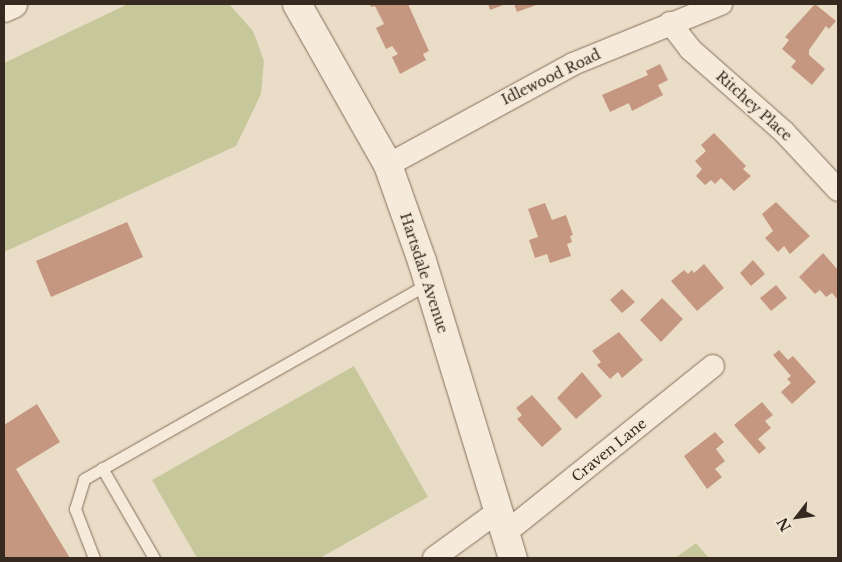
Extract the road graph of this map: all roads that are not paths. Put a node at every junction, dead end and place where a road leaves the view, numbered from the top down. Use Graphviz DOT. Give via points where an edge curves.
graph roads {
  1 [pos="13,4"];
  2 [pos="297,4"];
  3 [pos="722,4"];
  4 [pos="4,8"];
  5 [pos="670,22"];
  6 [pos="388,165"];
  7 [pos="838,190"];
  8 [pos="429,283"];
  9 [pos="713,366"];
  10 [pos="102,468"];
  11 [pos="505,535"];
  12 [pos="94,558"];
  13 [pos="154,558"];
  14 [pos="434,558"];
  1 -- 4 [label="street"];
  2 -- 6 [label="street, Hartsdale Avenue"];
  3 -- 5 [label="street, Idlewood Road"];
  5 -- 6 [label="street, Idlewood Road" via="573,64"];
  5 -- 7 [label="street, Ritchey Place" via="690,49 784,132"];
  6 -- 8 [label="street, Hartsdale Avenue"];
  8 -- 10 [label="lane"];
  8 -- 11 [label="street, Hartsdale Avenue"];
  9 -- 11 [label="street, Craven Lane"];
  10 -- 12 [label="lane" via="84,478 75,509"];
  10 -- 13 [label="lane"];
  11 -- 14 [label="street, Craven Lane"];
}
